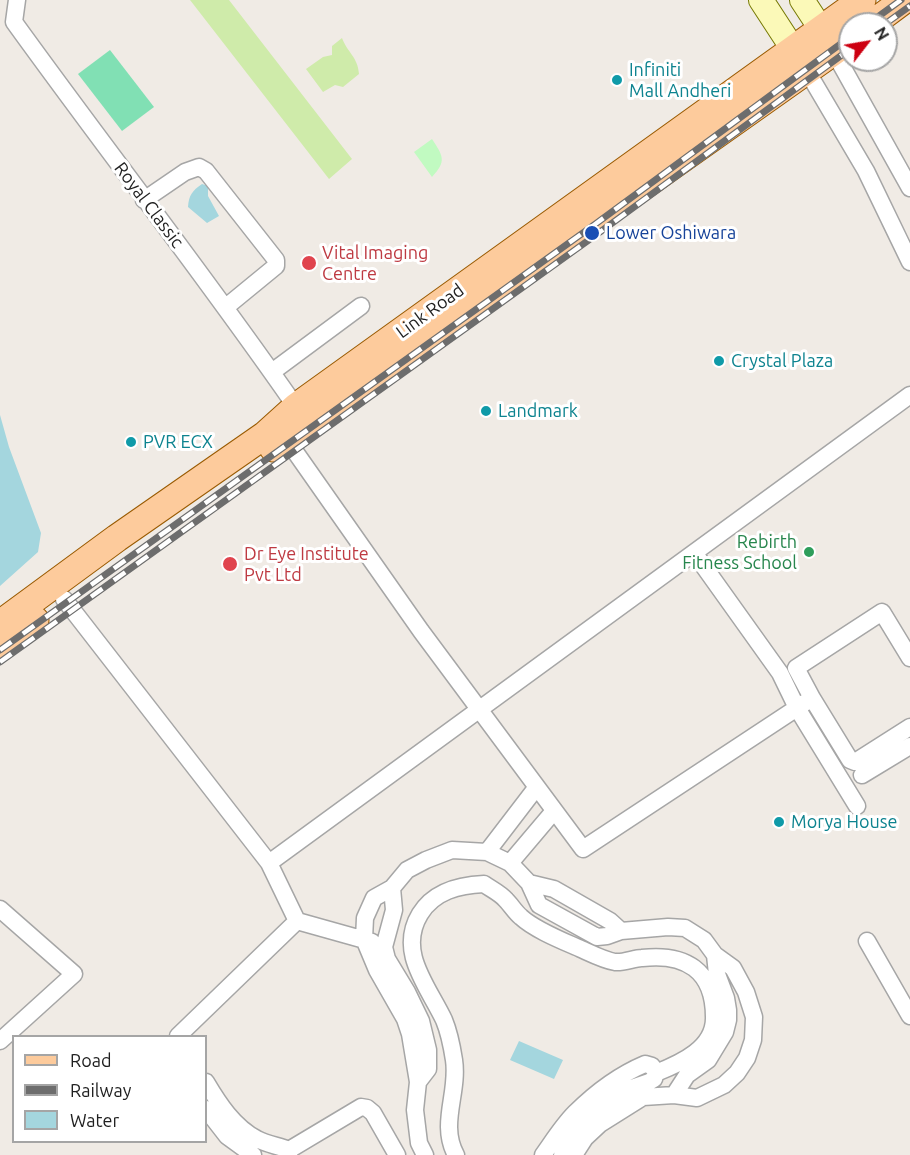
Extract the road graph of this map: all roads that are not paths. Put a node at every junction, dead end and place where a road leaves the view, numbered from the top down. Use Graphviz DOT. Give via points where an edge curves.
graph roads {
  1 [pos="17,0"];
  2 [pos="761,0"];
  3 [pos="802,0"];
  4 [pos="861,0"];
  5 [pos="904,0"];
  6 [pos="888,12"];
  7 [pos="835,40"];
  8 [pos="800,59"];
  9 [pos="910,188"];
  10 [pos="144,200"];
  11 [pos="910,262"];
  12 [pos="361,306"];
  13 [pos="226,307"];
  14 [pos="272,372"];
  15 [pos="910,395"];
  16 [pos="297,407"];
  17 [pos="281,432"];
  18 [pos="695,554"];
  19 [pos="64,599"];
  20 [pos="2,618"];
  21 [pos="0,646"];
  22 [pos="908,650"];
  23 [pos="812,698"];
  24 [pos="797,708"];
  25 [pos="479,710"];
  26 [pos="910,727"];
  27 [pos="910,746"];
  28 [pos="862,775"];
  29 [pos="536,788"];
  30 [pos="857,806"];
  31 [pos="554,810"];
  32 [pos="487,852"];
  33 [pos="269,863"];
  34 [pos="510,863"];
  35 [pos="392,888"];
  36 [pos="0,909"];
  37 [pos="297,921"];
  38 [pos="364,939"];
  39 [pos="867,941"];
  40 [pos="384,947"];
  41 [pos="715,955"];
  42 [pos="910,1016"];
  43 [pos="179,1035"];
  44 [pos="0,1041"];
  45 [pos="656,1072"];
  46 [pos="418,1082"];
  47 [pos="207,1084"];
  48 [pos="674,1095"];
  49 [pos="207,1110"];
  50 [pos="289,1152"];
  51 [pos="253,1155"];
  52 [pos="397,1155"];
  53 [pos="425,1155"];
  54 [pos="456,1155"];
  55 [pos="543,1155"];
  56 [pos="562,1155"];
  57 [pos="574,1155"];
  1 -- 10 [label="street, Royal Classic" via="14,22"];
  2 -- 8 [label="main road"];
  3 -- 7 [label="main road"];
  4 -- 7 [label="main road, Link Road"];
  5 -- 6 [label="main road"];
  7 -- 8 [label="main road, Link Road"];
  7 -- 9 [label="street"];
  8 -- 11 [label="street" via="866,171"];
  8 -- 16 [label="main road, Link Road"];
  8 -- 17 [label="main road, Link Road"];
  10 -- 13 [label="street, Royal Classic"];
  10 -- 13 [label="street" via="199,167 276,260 276,266"];
  12 -- 14 [label="street"];
  13 -- 14 [label="street, Royal Classic"];
  14 -- 16 [label="street, Royal Classic"];
  15 -- 18 [label="street"];
  16 -- 17 [label="main road, Link Road"];
  17 -- 19 [label="main road, Link Road"];
  17 -- 20 [label="main road, Link Road" via="256,441"];
  17 -- 25 [label="street"];
  18 -- 24 [label="street" via="780,673"];
  18 -- 25 [label="street"];
  19 -- 21 [label="main road, Link Road"];
  19 -- 33 [label="street"];
  22 -- 23 [label="street" via="882,612 796,668"];
  23 -- 24 [label="street"];
  23 -- 26 [label="street" via="850,760 855,762"];
  24 -- 30 [label="street"];
  24 -- 31 [label="street" via="583,849"];
  25 -- 29 [label="street"];
  25 -- 33 [label="street"];
  27 -- 28 [label="street"];
  29 -- 31 [label="street"];
  29 -- 32 [label="street"];
  31 -- 34 [label="street"];
  32 -- 34 [label="street"];
  32 -- 35 [label="street" via="452,850 407,870"];
  33 -- 37 [label="street"];
  34 -- 41 [label="street" via="529,883 554,889 621,931 685,928 704,940"];
  35 -- 38 [label="street" via="374,898 365,918"];
  35 -- 40 [label="street" via="394,910"];
  36 -- 44 [label="street" via="74,974"];
  37 -- 38 [label="street"];
  37 -- 43 [label="street"];
  38 -- 40 [label="street"];
  38 -- 46 [label="street" via="405,1019"];
  39 -- 42 [label="street"];
  40 -- 46 [label="street" via="421,1021 428,1070"];
  41 -- 48 [label="street" via="728,1010 725,1032 708,1060 687,1075"];
  41 -- 48 [label="street" via="733,968 746,992 754,1017 753,1040 747,1058 724,1085 697,1098"];
  45 -- 54 [label="street" via="686,1059 710,1036 714,1024 711,993 693,965 669,956 617,963 578,948 522,918 507,900 484,884 442,892 426,904 416,920 412,954 421,980 444,1021 451,1045 455,1077 448,1132"];
  45 -- 55 [label="street" via="645,1064 619,1077 574,1114"];
  45 -- 56 [label="street" via="649,1082 623,1091 596,1108"];
  46 -- 53 [label="street" via="415,1110 419,1143"];
  47 -- 50 [label="street" via="236,1124 257,1140"];
  48 -- 57 [label="street" via="643,1097 600,1124"];
  49 -- 51 [label="street" via="227,1136"];
  50 -- 52 [label="street" via="361,1107 373,1113"];
}
